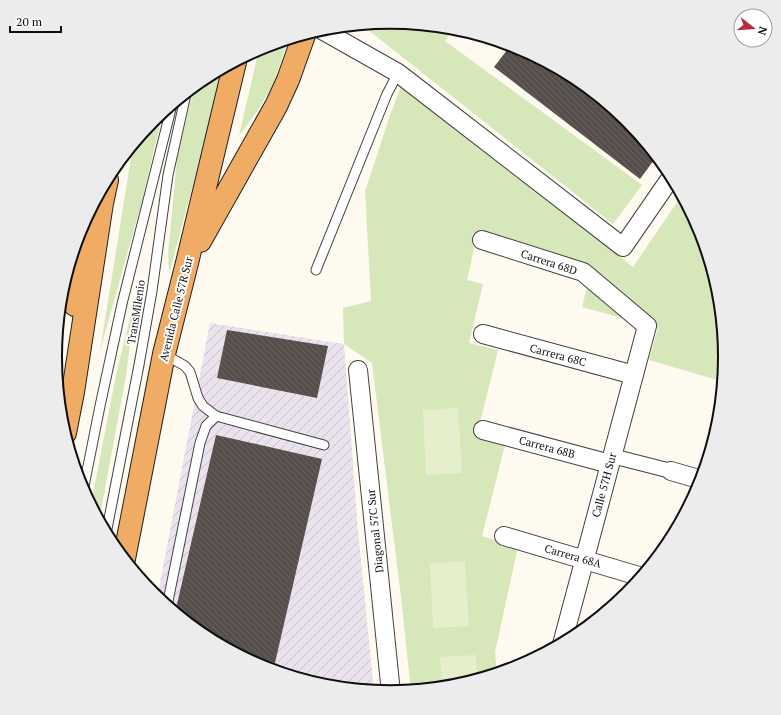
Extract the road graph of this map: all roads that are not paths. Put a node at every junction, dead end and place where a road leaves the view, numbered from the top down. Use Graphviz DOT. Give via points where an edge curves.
graph roads {
  1 [pos="330,34"];
  2 [pos="302,41"];
  3 [pos="233,69"];
  4 [pos="398,73"];
  5 [pos="184,103"];
  6 [pos="170,115"];
  7 [pos="668,182"];
  8 [pos="103,199"];
  9 [pos="482,240"];
  10 [pos="188,263"];
  11 [pos="75,265"];
  12 [pos="316,270"];
  13 [pos="647,326"];
  14 [pos="483,334"];
  15 [pos="164,354"];
  16 [pos="358,370"];
  17 [pos="634,375"];
  18 [pos="73,392"];
  19 [pos="216,416"];
  20 [pos="68,419"];
  21 [pos="483,430"];
  22 [pos="324,445"];
  23 [pos="611,460"];
  24 [pos="670,471"];
  25 [pos="696,478"];
  26 [pos="85,479"];
  27 [pos="108,525"];
  28 [pos="504,536"];
  29 [pos="126,551"];
  30 [pos="585,560"];
  31 [pos="636,575"];
  32 [pos="168,599"];
  33 [pos="564,636"];
  34 [pos="390,686"];
  1 -- 4 [label="street"];
  2 -- 10 [label="highway" via="273,112"];
  3 -- 10 [label="highway, Avenida Calle 57R Sur"];
  4 -- 7 [label="street" via="623,247"];
  4 -- 12 [label="lane" via="387,94"];
  5 -- 27 [label="lane, TransMilenio" via="168,175 148,313"];
  6 -- 26 [label="lane, TransMilenio" via="122,304"];
  8 -- 18 [label="highway"];
  9 -- 13 [label="street, Carrera 68D" via="583,272"];
  10 -- 15 [label="highway, Avenida Calle 57R Sur"];
  11 -- 18 [label="highway"];
  13 -- 17 [label="street, Calle 57H Sur"];
  14 -- 17 [label="street, Carrera 68C"];
  15 -- 19 [label="lane" via="185,366 190,372 198,398 203,406"];
  15 -- 29 [label="highway, Avenida Calle 57R Sur"];
  16 -- 34 [label="street, Diagonal 57C Sur"];
  17 -- 23 [label="street, Calle 57H Sur"];
  18 -- 20 [label="highway"];
  19 -- 22 [label="lane"];
  19 -- 32 [label="lane" via="206,426 200,443"];
  21 -- 23 [label="street, Carrera 68B"];
  23 -- 24 [label="street"];
  23 -- 30 [label="street, Calle 57H Sur"];
  24 -- 25 [label="street"];
  28 -- 30 [label="street, Carrera 68A"];
  30 -- 31 [label="street, Carrera 68A"];
  30 -- 33 [label="street, Calle 57H Sur"];
}
